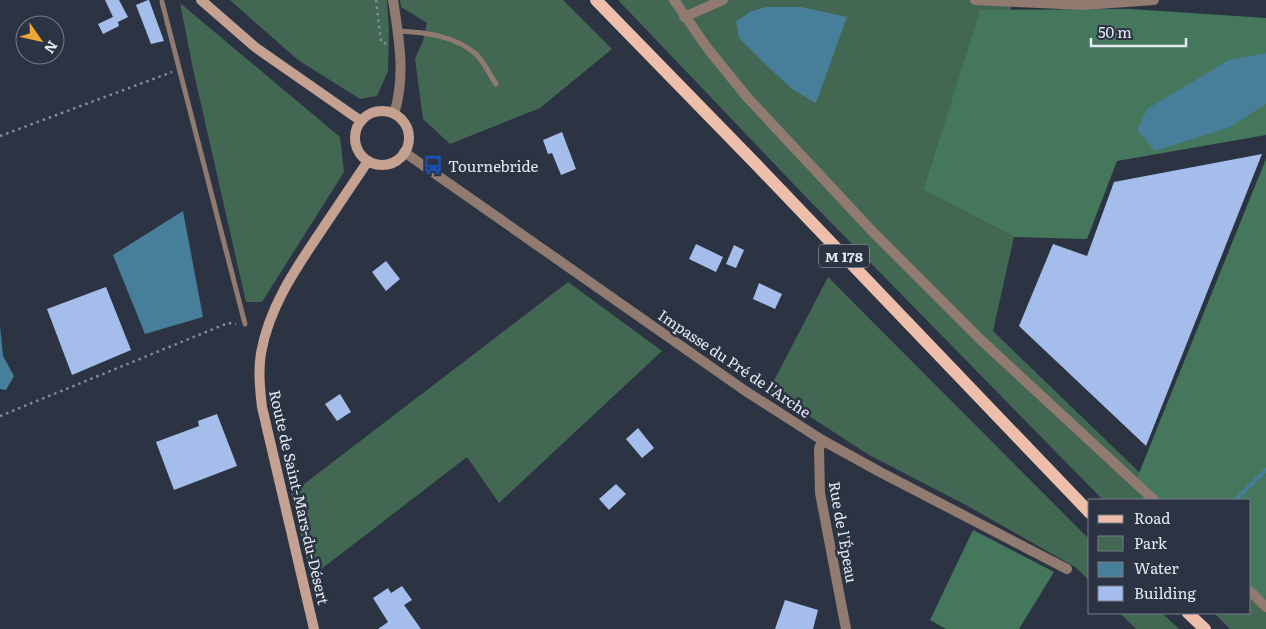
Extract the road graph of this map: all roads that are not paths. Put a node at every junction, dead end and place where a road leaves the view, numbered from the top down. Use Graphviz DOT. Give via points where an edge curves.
graph roads {
  1 [pos="201,0"];
  2 [pos="393,0"];
  3 [pos="596,0"];
  4 [pos="674,0"];
  5 [pos="723,0"];
  6 [pos="975,0"];
  7 [pos="1154,0"];
  8 [pos="162,2"];
  9 [pos="684,17"];
  10 [pos="398,30"];
  11 [pos="496,84"];
  12 [pos="394,114"];
  13 [pos="360,121"];
  14 [pos="404,152"];
  15 [pos="368,161"];
  16 [pos="245,324"];
  17 [pos="822,440"];
  18 [pos="1153,499"];
  19 [pos="1088,511"];
  20 [pos="1067,569"];
  21 [pos="1251,592"];
  22 [pos="1266,607"];
  23 [pos="1189,614"];
  24 [pos="314,629"];
  25 [pos="846,629"];
  26 [pos="1205,629"];
  1 -- 13 [label="main road" via="255,47"];
  2 -- 10 [label="street"];
  3 -- 19 [label="main road, M 178"];
  4 -- 9 [label="street"];
  5 -- 9 [label="street"];
  6 -- 7 [label="street" via="1084,5"];
  8 -- 16 [label="lane"];
  9 -- 18 [label="street" via="747,97 872,231 981,340"];
  10 -- 11 [label="lane" via="420,31 456,41 477,55"];
  10 -- 12 [label="street" via="402,70"];
  12 -- 13 [label="main road" via="376,111"];
  12 -- 14 [label="main road" via="406,126 408,144"];
  13 -- 15 [label="main road" via="356,129 356,147"];
  14 -- 15 [label="main road" via="399,158 384,164"];
  14 -- 17 [label="street, Impasse du Pré de l'Arche" via="744,390"];
  15 -- 24 [label="main road, Route de Saint-Mars-du-Désert" via="278,299 261,354 259,382 262,407"];
  17 -- 20 [label="street, Impasse du Pré de l'Arche"];
  17 -- 25 [label="street, Rue de l'Épeau" via="819,449 820,493"];
  21 -- 22 [label="street"];
  23 -- 26 [label="main road"];
}
